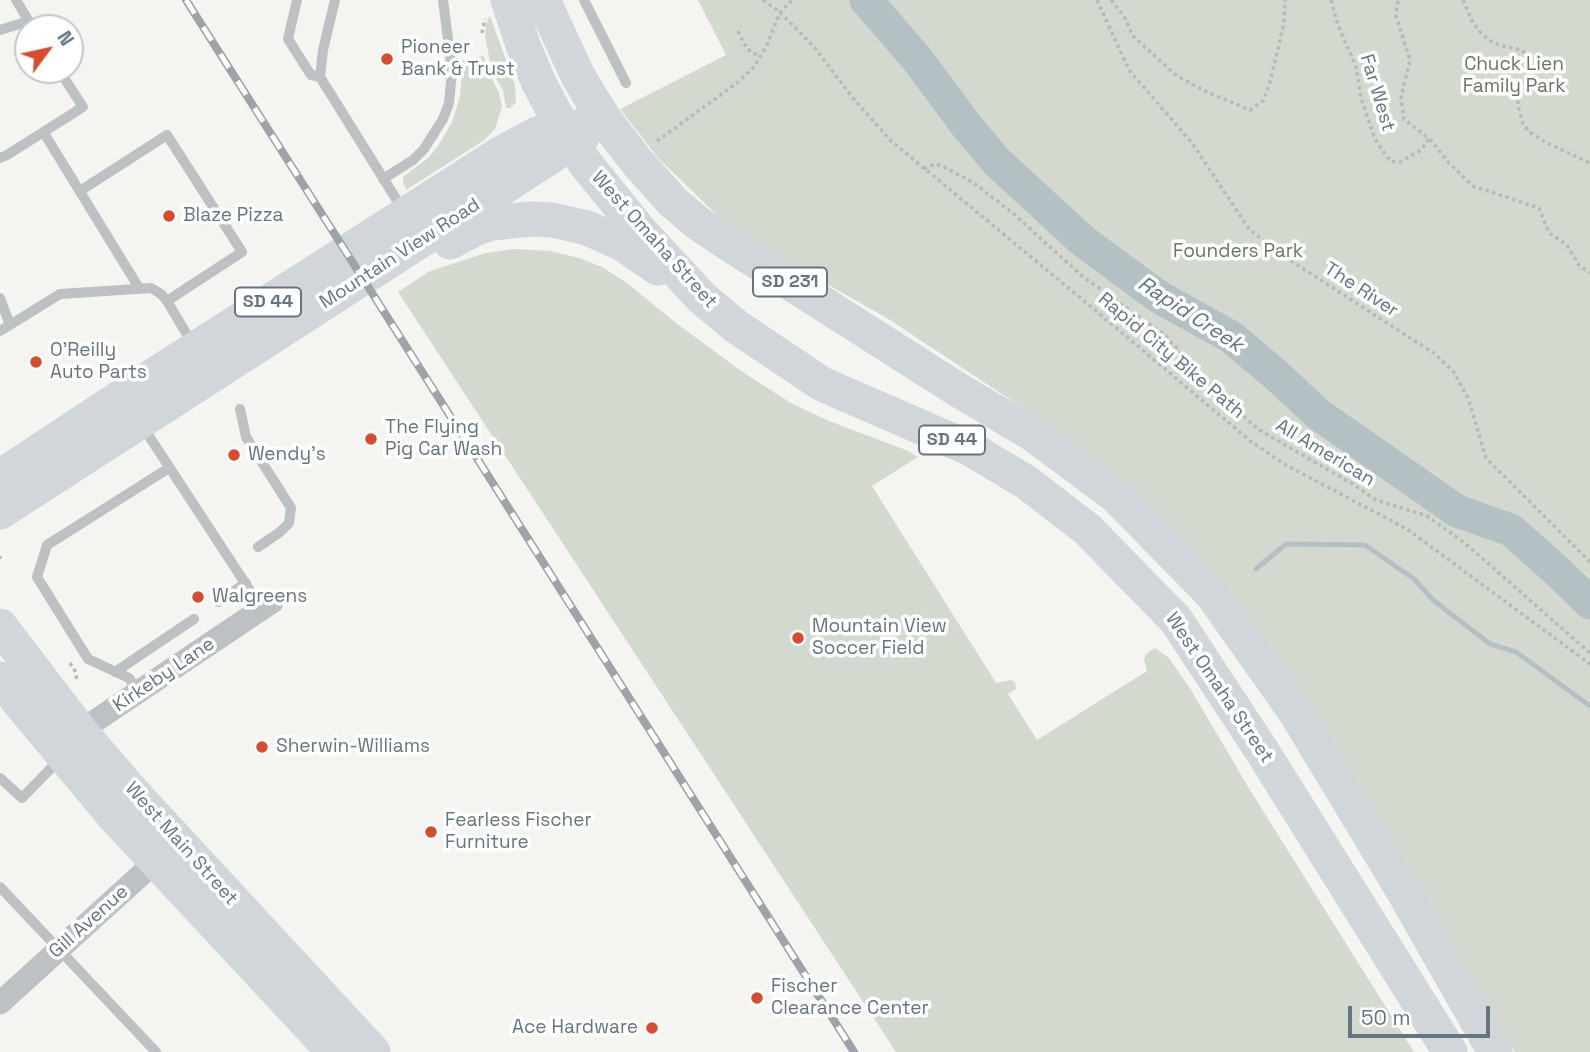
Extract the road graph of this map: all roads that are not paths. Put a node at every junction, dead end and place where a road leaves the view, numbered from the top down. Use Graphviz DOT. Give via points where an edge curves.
graph roads {
  1 [pos="297,0"];
  2 [pos="335,0"];
  3 [pos="443,0"];
  4 [pos="495,0"];
  5 [pos="508,0"];
  6 [pos="543,0"];
  7 [pos="584,0"];
  8 [pos="320,77"];
  9 [pos="625,83"];
  10 [pos="68,84"];
  11 [pos="584,87"];
  12 [pos="44,133"];
  13 [pos="564,134"];
  14 [pos="500,154"];
  15 [pos="0,158"];
  16 [pos="383,179"];
  17 [pos="80,191"];
  18 [pos="414,227"];
  19 [pos="139,288"];
  20 [pos="0,298"];
  21 [pos="702,298"];
  22 [pos="167,301"];
  23 [pos="5,328"];
  24 [pos="207,360"];
  25 [pos="960,391"];
  26 [pos="131,409"];
  27 [pos="240,409"];
  28 [pos="169,468"];
  29 [pos="0,477"];
  30 [pos="0,512"];
  31 [pos="258,547"];
  32 [pos="246,583"];
  33 [pos="218,602"];
  34 [pos="267,606"];
  35 [pos="194,619"];
  36 [pos="0,626"];
  37 [pos="115,672"];
  38 [pos="9,674"];
  39 [pos="138,692"];
  40 [pos="67,745"];
  41 [pos="0,778"];
  42 [pos="167,851"];
  43 [pos="0,887"];
  44 [pos="60,949"];
  45 [pos="0,1003"];
  46 [pos="156,1052"];
  47 [pos="334,1052"];
  48 [pos="373,1052"];
  49 [pos="1450,1052"];
  50 [pos="1494,1052"];
  1 -- 8 [label="lane" via="288,39 311,75"];
  2 -- 8 [label="lane"];
  3 -- 16 [label="lane" via="452,71 449,103 424,149"];
  4 -- 14 [label="main road" via="522,78 523,97 520,122"];
  5 -- 13 [label="main road, West Omaha Street" via="524,48"];
  6 -- 11 [label="main road, West Omaha Street / SD 231"];
  7 -- 9 [label="lane"];
  8 -- 16 [label="lane"];
  10 -- 12 [label="lane" via="83,107"];
  11 -- 13 [label="main road" via="588,115 584,127"];
  11 -- 25 [label="main road, West Omaha Street / SD 231" via="638,163 699,224"];
  12 -- 15 [label="lane"];
  12 -- 17 [label="lane"];
  13 -- 14 [label="main road, Mountain View Road / SD 44"];
  13 -- 18 [label="main road, Mountain View Road / SD 44"];
  13 -- 21 [label="main road, West Omaha Street" via="600,183"];
  13 -- 25 [label="main road" via="600,144 648,202 744,279"];
  14 -- 18 [label="main road, Mountain View Road / SD 44"];
  16 -- 18 [label="lane"];
  17 -- 19 [label="lane"];
  17 -- 22 [label="lane" via="167,135 242,252"];
  18 -- 24 [label="main road, Mountain View Road / SD 44"];
  19 -- 22 [label="lane" via="151,288"];
  19 -- 23 [label="lane" via="60,294"];
  20 -- 23 [label="lane"];
  21 -- 24 [label="main road, SD 44" via="621,243 587,228 552,220 506,220 450,242 305,335"];
  21 -- 49 [label="main road, West Omaha Street / SD 44" via="822,384 969,448 1026,482 1087,529 1176,620"];
  22 -- 24 [label="lane"];
  24 -- 26 [label="main road, Mountain View Road / SD 44"];
  25 -- 50 [label="main road, West Omaha Street / SD 44" via="1031,433 1116,496 1212,594 1296,713"];
  26 -- 28 [label="lane"];
  26 -- 29 [label="main road, Mountain View Road / SD 44"];
  26 -- 30 [label="main road, Mountain View Road / SD 44"];
  27 -- 31 [label="lane" via="246,437 291,508 289,523"];
  28 -- 32 [label="lane"];
  28 -- 37 [label="lane" via="47,545 37,577 88,659"];
  32 -- 33 [label="lane"];
  32 -- 34 [label="lane"];
  34 -- 39 [label="street, Kirkeby Lane"];
  35 -- 37 [label="lane"];
  36 -- 38 [label="main road, West Main Street"];
  37 -- 39 [label="lane" via="129,678"];
  38 -- 40 [label="main road, West Main Street"];
  39 -- 40 [label="street, Kirkeby Lane"];
  40 -- 41 [label="lane" via="22,797"];
  40 -- 42 [label="main road, West Main Street" via="113,815"];
  42 -- 44 [label="street, Gill Avenue"];
  42 -- 47 [label="main road, West Main Street"];
  42 -- 48 [label="main road, West Main Street"];
  43 -- 44 [label="lane"];
  44 -- 45 [label="street, Gill Avenue"];
  44 -- 46 [label="lane"];
}
